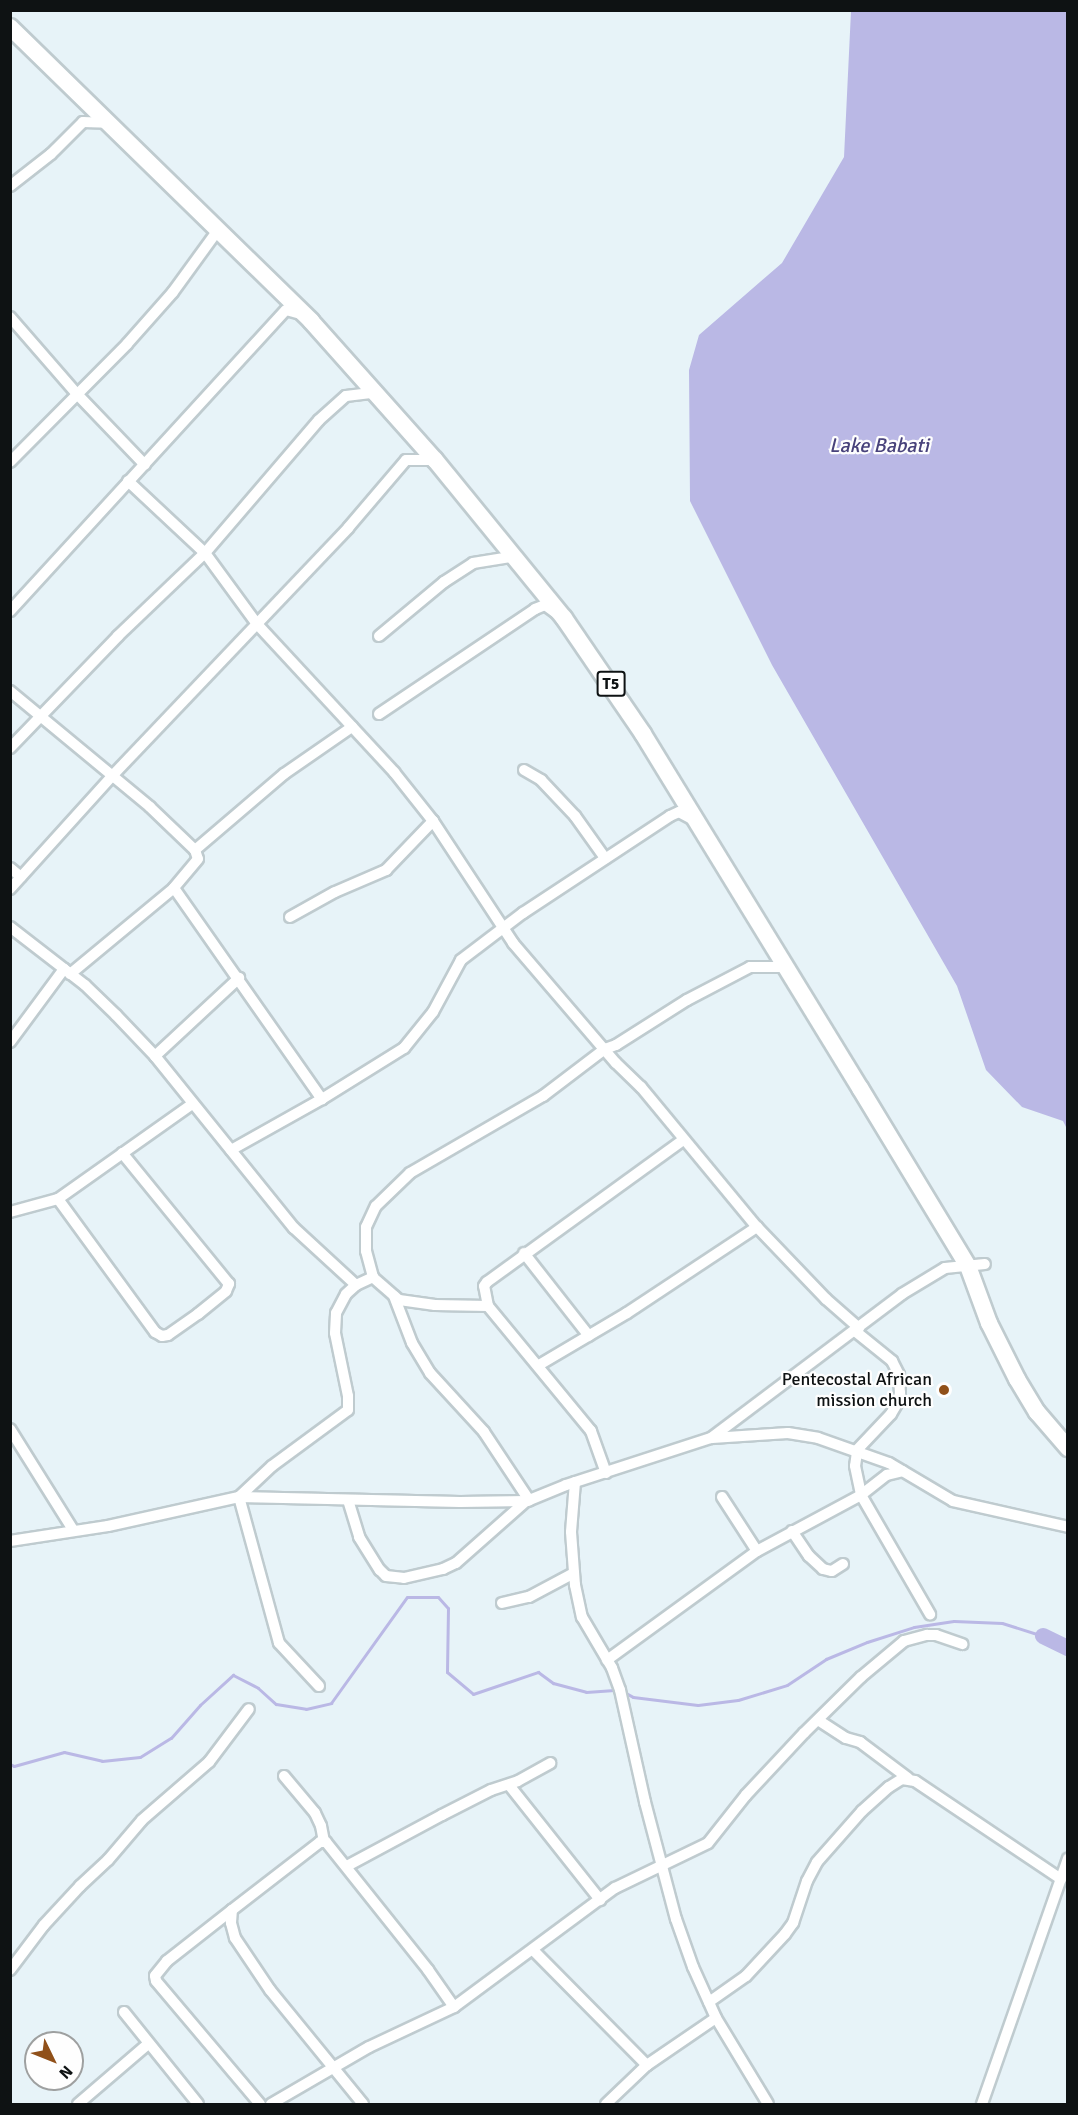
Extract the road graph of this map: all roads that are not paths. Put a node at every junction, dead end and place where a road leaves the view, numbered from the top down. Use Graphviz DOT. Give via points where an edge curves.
graph roads {
  1 [pos="10,27"];
  2 [pos="108,123"];
  3 [pos="10,186"];
  4 [pos="218,230"];
  5 [pos="303,314"];
  6 [pos="10,317"];
  7 [pos="377,392"];
  8 [pos="77,394"];
  9 [pos="435,460"];
  10 [pos="10,462"];
  11 [pos="145,465"];
  12 [pos="128,481"];
  13 [pos="204,553"];
  14 [pos="516,556"];
  15 [pos="10,610"];
  16 [pos="564,618"];
  17 [pos="257,624"];
  18 [pos="379,636"];
  19 [pos="10,691"];
  20 [pos="379,714"];
  21 [pos="41,715"];
  22 [pos="352,727"];
  23 [pos="10,748"];
  24 [pos="524,770"];
  25 [pos="113,775"];
  26 [pos="433,821"];
  27 [pos="699,823"];
  28 [pos="195,850"];
  29 [pos="605,858"];
  30 [pos="10,868"];
  31 [pos="21,877"];
  32 [pos="174,888"];
  33 [pos="10,889"];
  34 [pos="290,917"];
  35 [pos="10,927"];
  36 [pos="502,928"];
  37 [pos="787,968"];
  38 [pos="67,971"];
  39 [pos="239,978"];
  40 [pos="10,1042"];
  41 [pos="605,1049"];
  42 [pos="155,1056"];
  43 [pos="322,1099"];
  44 [pos="192,1104"];
  45 [pos="683,1140"];
  46 [pos="231,1150"];
  47 [pos="122,1153"];
  48 [pos="58,1199"];
  49 [pos="10,1212"];
  50 [pos="757,1227"];
  51 [pos="524,1253"];
  52 [pos="985,1264"];
  53 [pos="968,1266"];
  54 [pos="373,1277"];
  55 [pos="356,1285"];
  56 [pos="394,1296"];
  57 [pos="488,1305"];
  58 [pos="857,1329"];
  59 [pos="589,1336"];
  60 [pos="538,1365"];
  61 [pos="10,1429"];
  62 [pos="711,1438"];
  63 [pos="1068,1448"];
  64 [pos="857,1452"];
  65 [pos="903,1471"];
  66 [pos="606,1473"];
  67 [pos="575,1482"];
  68 [pos="861,1495"];
  69 [pos="239,1497"];
  70 [pos="722,1497"];
  71 [pos="348,1500"];
  72 [pos="528,1500"];
  73 [pos="1068,1527"];
  74 [pos="74,1530"];
  75 [pos="792,1532"];
  76 [pos="10,1541"];
  77 [pos="757,1551"];
  78 [pos="843,1564"];
  79 [pos="574,1573"];
  80 [pos="501,1603"];
  81 [pos="930,1614"];
  82 [pos="962,1644"];
  83 [pos="607,1660"];
  84 [pos="319,1686"];
  85 [pos="249,1709"];
  86 [pos="818,1720"];
  87 [pos="550,1764"];
  88 [pos="284,1776"];
  89 [pos="908,1778"];
  90 [pos="509,1785"];
  91 [pos="324,1842"];
  92 [pos="1068,1859"];
  93 [pos="347,1866"];
  94 [pos="663,1867"];
  95 [pos="1061,1879"];
  96 [pos="600,1900"];
  97 [pos="232,1910"];
  98 [pos="533,1950"];
  99 [pos="10,1970"];
  100 [pos="709,2002"];
  101 [pos="454,2007"];
  102 [pos="124,2012"];
  103 [pos="716,2018"];
  104 [pos="148,2044"];
  105 [pos="647,2066"];
  106 [pos="331,2068"];
  107 [pos="78,2104"];
  108 [pos="198,2104"];
  109 [pos="260,2104"];
  110 [pos="271,2104"];
  111 [pos="363,2104"];
  112 [pos="606,2104"];
  113 [pos="768,2104"];
  114 [pos="982,2104"];
  1 -- 2 [label="highway, T5"];
  2 -- 3 [label="street" via="83,122"];
  2 -- 4 [label="highway, T5"];
  4 -- 5 [label="highway, T5"];
  4 -- 8 [label="street" via="173,292"];
  5 -- 7 [label="highway, T5"];
  5 -- 11 [label="street" via="286,310"];
  6 -- 8 [label="street"];
  7 -- 9 [label="highway, T5"];
  7 -- 13 [label="street" via="345,396 319,420"];
  8 -- 10 [label="street"];
  8 -- 11 [label="street"];
  9 -- 14 [label="highway, T5"];
  9 -- 17 [label="street" via="406,460"];
  11 -- 12 [label="street"];
  12 -- 13 [label="street"];
  12 -- 15 [label="street"];
  13 -- 17 [label="street"];
  13 -- 21 [label="street"];
  14 -- 16 [label="highway, T5"];
  14 -- 18 [label="street" via="473,563"];
  16 -- 20 [label="street" via="545,605 535,609"];
  16 -- 27 [label="highway, T5"];
  17 -- 22 [label="street"];
  17 -- 25 [label="street"];
  19 -- 21 [label="street"];
  21 -- 23 [label="street"];
  21 -- 25 [label="street"];
  22 -- 26 [label="street"];
  22 -- 28 [label="street" via="284,774"];
  24 -- 29 [label="street" via="541,780 575,816"];
  25 -- 28 [label="street"];
  25 -- 31 [label="street"];
  26 -- 34 [label="street" via="386,870"];
  26 -- 36 [label="street"];
  27 -- 29 [label="street" via="680,812"];
  27 -- 37 [label="highway, T5"];
  28 -- 32 [label="street" via="198,861"];
  29 -- 36 [label="street"];
  30 -- 31 [label="street"];
  31 -- 33 [label="street"];
  32 -- 38 [label="street"];
  32 -- 39 [label="street"];
  35 -- 38 [label="street"];
  36 -- 41 [label="street"];
  36 -- 43 [label="street" via="461,960 433,1012 404,1048"];
  37 -- 41 [label="street" via="750,967"];
  37 -- 53 [label="highway, T5"];
  38 -- 40 [label="street"];
  38 -- 42 [label="street"];
  39 -- 42 [label="street"];
  39 -- 43 [label="street"];
  41 -- 45 [label="street"];
  41 -- 54 [label="street" via="543,1096 429,1160 392,1190 376,1206 366,1227 366,1251"];
  42 -- 44 [label="street"];
  43 -- 46 [label="street"];
  44 -- 46 [label="street"];
  44 -- 47 [label="street"];
  45 -- 50 [label="street"];
  45 -- 51 [label="street"];
  46 -- 55 [label="street" via="294,1228"];
  47 -- 48 [label="street"];
  47 -- 48 [label="street" via="229,1284 198,1314 168,1335 155,1332"];
  48 -- 49 [label="street"];
  50 -- 58 [label="street"];
  50 -- 59 [label="street"];
  51 -- 57 [label="street" via="484,1286"];
  51 -- 59 [label="street"];
  52 -- 53 [label="street"];
  53 -- 58 [label="street" via="936,1273"];
  53 -- 63 [label="highway, T5" via="989,1323 1017,1379 1037,1412"];
  54 -- 55 [label="street"];
  54 -- 56 [label="street"];
  55 -- 69 [label="street" via="338,1306 334,1323 348,1410 272,1466"];
  56 -- 57 [label="street" via="408,1303"];
  56 -- 72 [label="street" via="412,1343 430,1373 484,1432"];
  57 -- 60 [label="street"];
  58 -- 62 [label="street"];
  58 -- 64 [label="street" via="892,1361 899,1375 900,1392 891,1414"];
  59 -- 60 [label="street"];
  60 -- 66 [label="street" via="557,1394 591,1431"];
  61 -- 74 [label="street"];
  62 -- 64 [label="street" via="788,1433 818,1438"];
  62 -- 66 [label="street"];
  64 -- 65 [label="street"];
  64 -- 68 [label="street" via="855,1466"];
  65 -- 68 [label="street" via="887,1475"];
  65 -- 73 [label="street" via="953,1501"];
  66 -- 67 [label="street"];
  67 -- 72 [label="street"];
  67 -- 79 [label="street" via="571,1532"];
  68 -- 75 [label="street"];
  68 -- 81 [label="street"];
  69 -- 71 [label="street"];
  69 -- 74 [label="street" via="108,1527"];
  69 -- 84 [label="street" via="279,1643"];
  70 -- 77 [label="street"];
  71 -- 72 [label="street"];
  71 -- 72 [label="street" via="359,1537 380,1570 386,1576 404,1578 456,1563"];
  74 -- 76 [label="street"];
  75 -- 77 [label="street"];
  75 -- 78 [label="street" via="823,1569 832,1571"];
  77 -- 83 [label="street"];
  79 -- 80 [label="street" via="529,1597"];
  79 -- 83 [label="street" via="582,1617"];
  82 -- 86 [label="street" via="936,1635 904,1641 869,1668"];
  83 -- 94 [label="street" via="620,1690"];
  85 -- 99 [label="street" via="209,1762 142,1820 44,1925"];
  86 -- 89 [label="street" via="860,1742"];
  86 -- 94 [label="street" via="746,1795 714,1838"];
  87 -- 90 [label="street"];
  88 -- 91 [label="street" via="315,1813"];
  89 -- 95 [label="street"];
  89 -- 100 [label="street" via="889,1786 842,1832 817,1862 785,1934 746,1976"];
  90 -- 93 [label="street" via="491,1790"];
  90 -- 96 [label="street"];
  91 -- 93 [label="street"];
  91 -- 97 [label="street"];
  92 -- 95 [label="street"];
  93 -- 101 [label="street"];
  94 -- 96 [label="street" via="629,1880"];
  94 -- 100 [label="street" via="676,1919"];
  95 -- 114 [label="street"];
  96 -- 98 [label="street"];
  97 -- 106 [label="street" via="235,1938"];
  97 -- 109 [label="street" via="174,1955 155,1976"];
  98 -- 101 [label="street"];
  98 -- 105 [label="street"];
  100 -- 103 [label="street"];
  101 -- 106 [label="street"];
  102 -- 104 [label="street"];
  103 -- 105 [label="street"];
  103 -- 113 [label="street"];
  104 -- 107 [label="street"];
  104 -- 108 [label="street"];
  105 -- 112 [label="street"];
  106 -- 110 [label="street"];
  106 -- 111 [label="street"];
}
